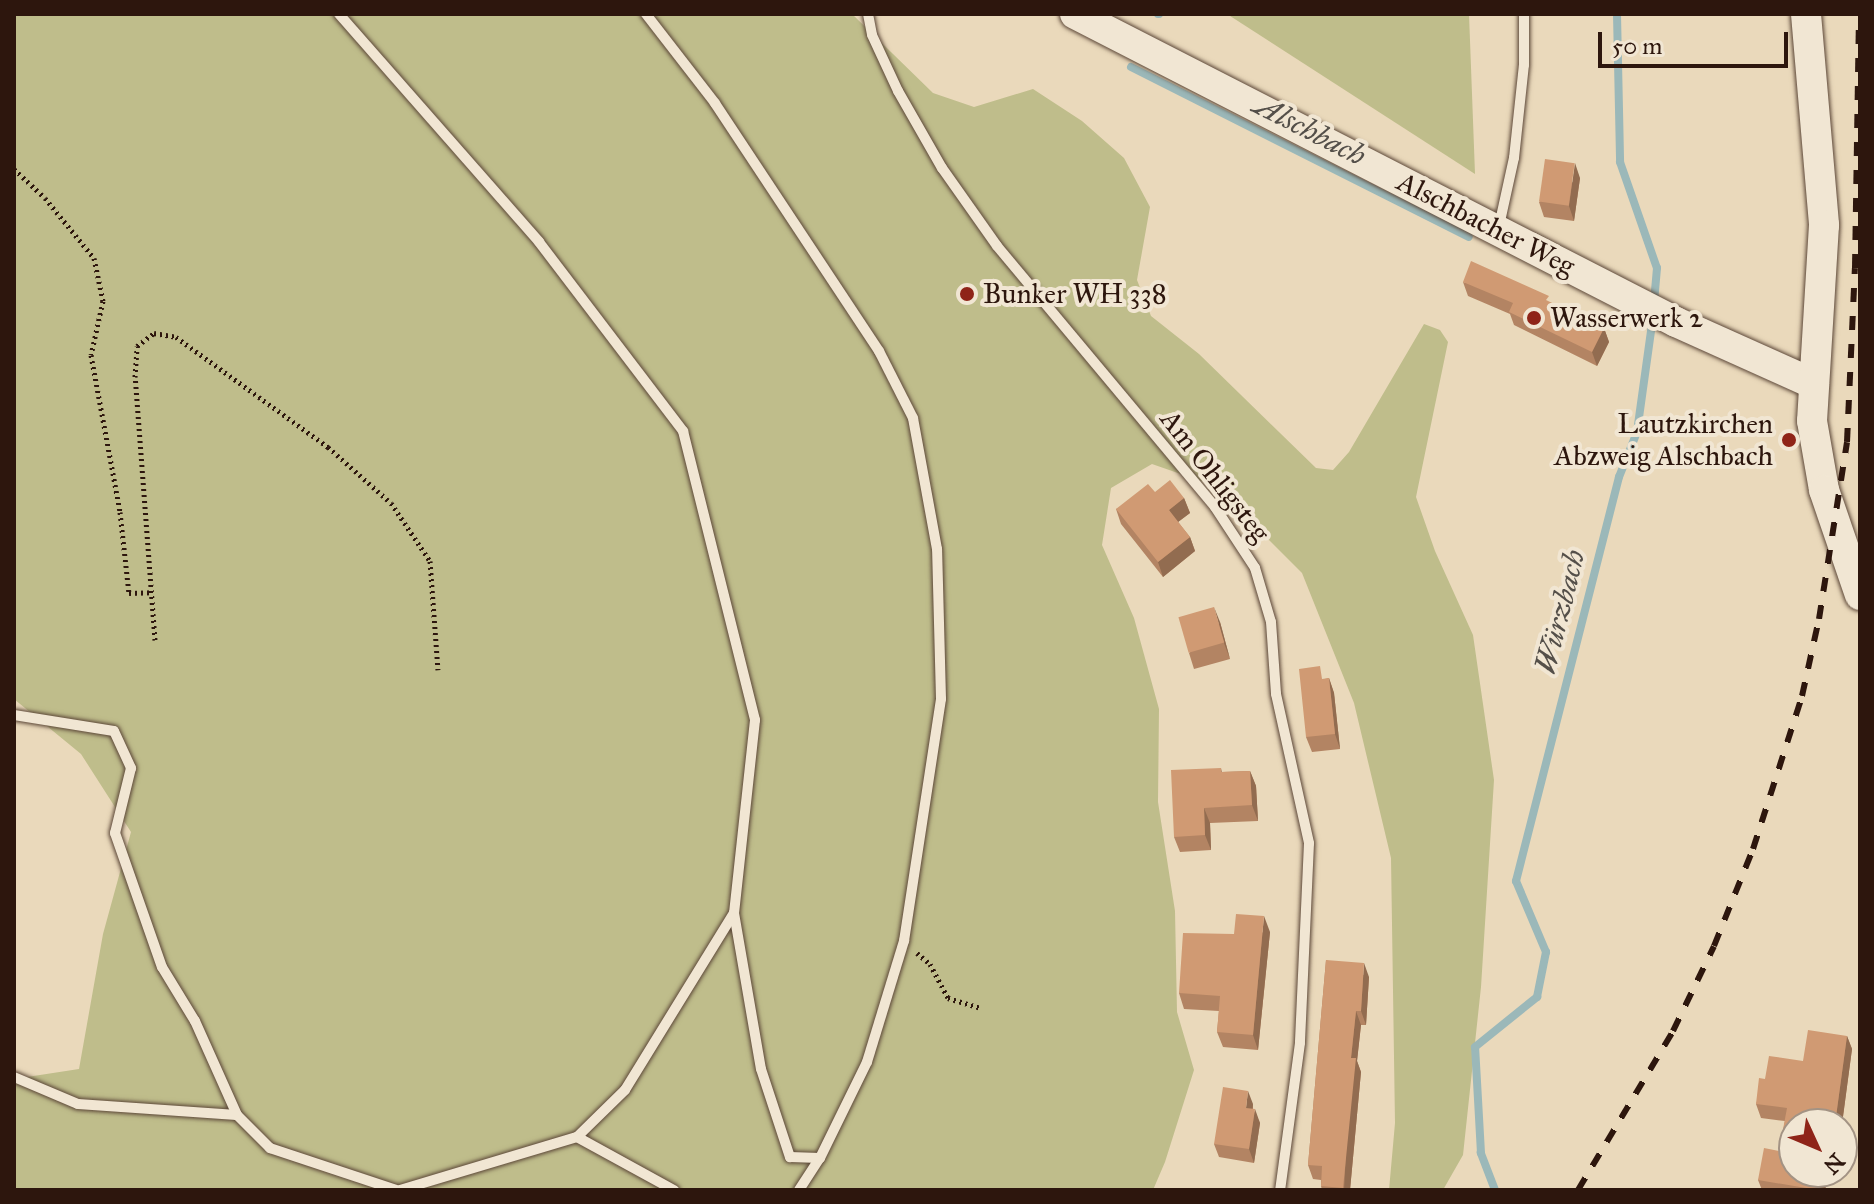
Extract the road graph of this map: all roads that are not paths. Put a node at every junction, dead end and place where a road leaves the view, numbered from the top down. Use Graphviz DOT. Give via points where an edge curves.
graph roads {
  1 [pos="339,14"];
  2 [pos="646,14"];
  3 [pos="868,14"];
  4 [pos="1075,14"];
  5 [pos="1524,14"];
  6 [pos="1806,14"];
  7 [pos="1498,230"];
  8 [pos="1814,384"];
  9 [pos="1860,595"];
  10 [pos="14,715"];
  11 [pos="734,913"];
  12 [pos="14,1077"];
  13 [pos="237,1115"];
  14 [pos="577,1137"];
  15 [pos="820,1158"];
  16 [pos="398,1190"];
  17 [pos="674,1190"];
  18 [pos="799,1190"];
  19 [pos="1280,1190"];
  1 -- 11 [label="lane" via="539,242 683,431 755,720"];
  2 -- 15 [label="lane" via="715,103 879,351 913,418 937,549 941,699 904,941 867,1062"];
  3 -- 19 [label="lane, Am Ohligsteg" via="898,91 942,168 997,246 1215,507 1255,568 1271,622 1276,694 1309,843 1300,1043"];
  4 -- 7 [label="street, Alschbacher Weg"];
  5 -- 7 [label="lane" via="1514,158"];
  6 -- 8 [label="street" via="1824,225"];
  7 -- 8 [label="street, Alschbacher Weg" via="1676,322"];
  8 -- 9 [label="street" via="1812,421 1824,490"];
  10 -- 13 [label="lane" via="114,731 131,768 115,833 162,967 195,1021"];
  11 -- 14 [label="lane" via="625,1090"];
  11 -- 15 [label="lane" via="761,1069 790,1157"];
  12 -- 13 [label="lane" via="78,1104"];
  13 -- 16 [label="lane" via="270,1148"];
  14 -- 16 [label="lane"];
  14 -- 17 [label="lane"];
  15 -- 18 [label="lane"];
}
